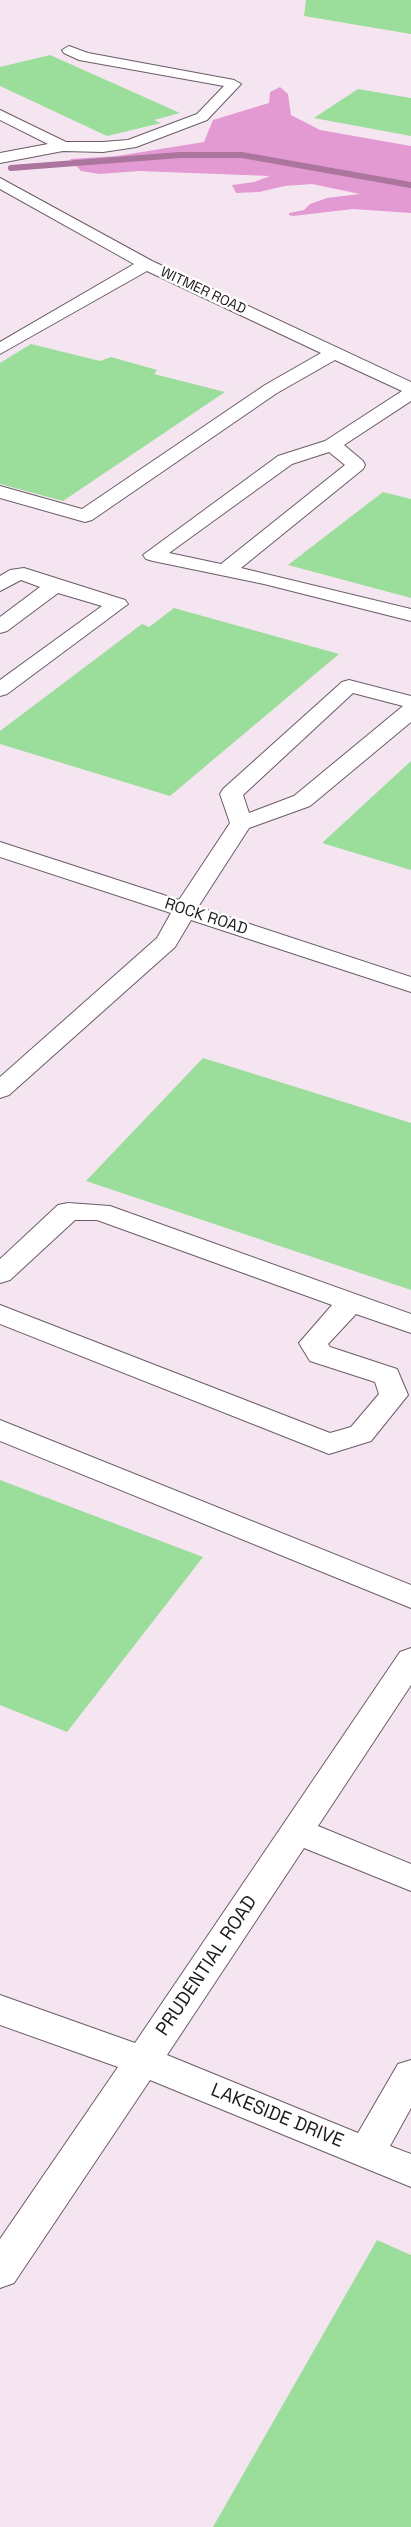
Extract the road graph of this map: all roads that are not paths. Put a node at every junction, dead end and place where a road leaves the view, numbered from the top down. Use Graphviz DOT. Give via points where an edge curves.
graph roads {
  1 [pos="69,50"];
  2 [pos="0,114"];
  3 [pos="63,146"];
  4 [pos="0,158"];
  5 [pos="0,184"];
  6 [pos="146,264"];
  7 [pos="0,349"];
  8 [pos="334,353"];
  9 [pos="411,391"];
  10 [pos="332,445"];
  11 [pos="0,492"];
  12 [pos="225,571"];
  13 [pos="0,585"];
  14 [pos="55,586"];
  15 [pos="411,615"];
  16 [pos="0,627"];
  17 [pos="0,690"];
  18 [pos="411,702"];
  19 [pos="411,710"];
  20 [pos="241,823"];
  21 [pos="0,849"];
  22 [pos="184,910"];
  23 [pos="411,985"];
  24 [pos="0,1090"];
  25 [pos="0,1274"];
  26 [pos="351,1302"];
  27 [pos="0,1314"];
  28 [pos="411,1324"];
  29 [pos="0,1430"];
  30 [pos="411,1597"];
  31 [pos="411,1660"];
  32 [pos="297,1831"];
  33 [pos="411,1878"];
  34 [pos="0,2010"];
  35 [pos="143,2061"];
  36 [pos="411,2075"];
  37 [pos="366,2153"];
  38 [pos="411,2171"];
  39 [pos="0,2271"];
  1 -- 3 [label="street" via="84,57 234,84 202,117 131,144 103,148"];
  2 -- 3 [label="street"];
  3 -- 4 [label="street"];
  5 -- 6 [label="street, WITMER ROAD"];
  6 -- 7 [label="street"];
  6 -- 8 [label="street, WITMER ROAD"];
  8 -- 9 [label="street, WITMER ROAD"];
  8 -- 11 [label="street" via="271,389 85,516"];
  9 -- 10 [label="street"];
  10 -- 12 [label="street" via="356,465"];
  10 -- 12 [label="street" via="285,460 153,555"];
  12 -- 15 [label="street"];
  13 -- 14 [label="street" via="17,574 24,574"];
  14 -- 16 [label="street"];
  14 -- 17 [label="street" via="118,604"];
  18 -- 20 [label="street" via="349,686 231,794"];
  19 -- 20 [label="street" via="302,801"];
  20 -- 22 [label="street"];
  21 -- 22 [label="street, ROCK ROAD"];
  22 -- 23 [label="street, ROCK ROAD"];
  22 -- 24 [label="street" via="167,942"];
  25 -- 26 [label="street" via="68,1211 100,1212"];
  26 -- 27 [label="street" via="313,1343 320,1354 387,1376 394,1395 361,1434 329,1444"];
  26 -- 28 [label="street"];
  29 -- 30 [label="street"];
  31 -- 32 [label="street, PRUDENTIAL ROAD"];
  32 -- 33 [label="street"];
  32 -- 35 [label="street, PRUDENTIAL ROAD"];
  34 -- 35 [label="street, LAKESIDE DRIVE"];
  35 -- 37 [label="street, LAKESIDE DRIVE"];
  35 -- 39 [label="street, PRUDENTIAL ROAD"];
  36 -- 37 [label="street"];
  37 -- 38 [label="street, LAKESIDE DRIVE"];
}
